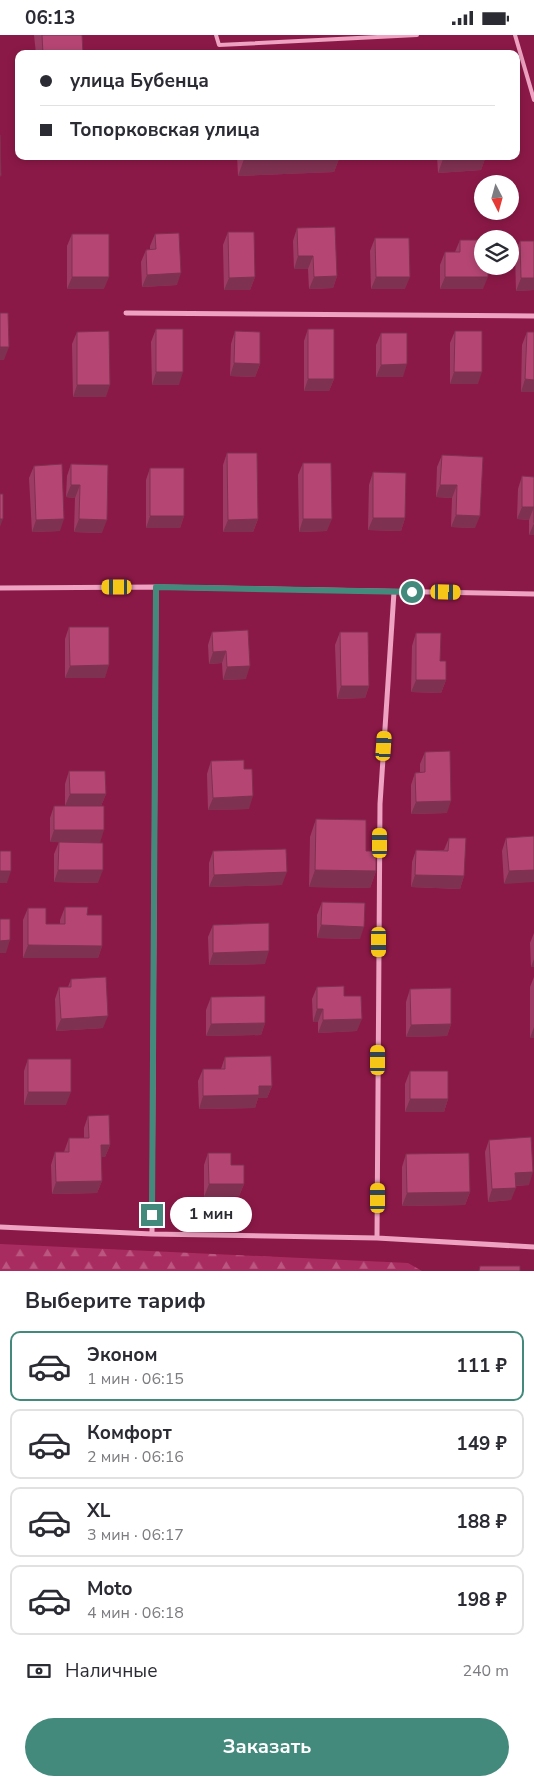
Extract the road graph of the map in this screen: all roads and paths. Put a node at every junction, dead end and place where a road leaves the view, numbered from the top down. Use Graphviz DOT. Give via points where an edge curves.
graph roads {
  1 [pos="216,35"];
  2 [pos="417,35"];
  3 [pos="516,35"];
  4 [pos="534,100"];
  5 [pos="126,313"];
  6 [pos="534,316"];
  7 [pos="156,587"];
  8 [pos="0,588"];
  9 [pos="394,592"];
  10 [pos="534,594"];
  11 [pos="0,1227"];
  12 [pos="152,1234"];
  13 [pos="377,1237"];
  14 [pos="534,1247"];
  1 -- 2 [label="lane" via="219,45"];
  3 -- 4 [label="lane"];
  5 -- 6 [label="street"];
  7 -- 8 [label="street"];
  7 -- 9 [label="street"];
  7 -- 12 [label="street"];
  9 -- 10 [label="street"];
  9 -- 13 [label="street" via="380,804"];
  11 -- 12 [label="street"];
  12 -- 13 [label="street"];
  13 -- 14 [label="street"];
}
